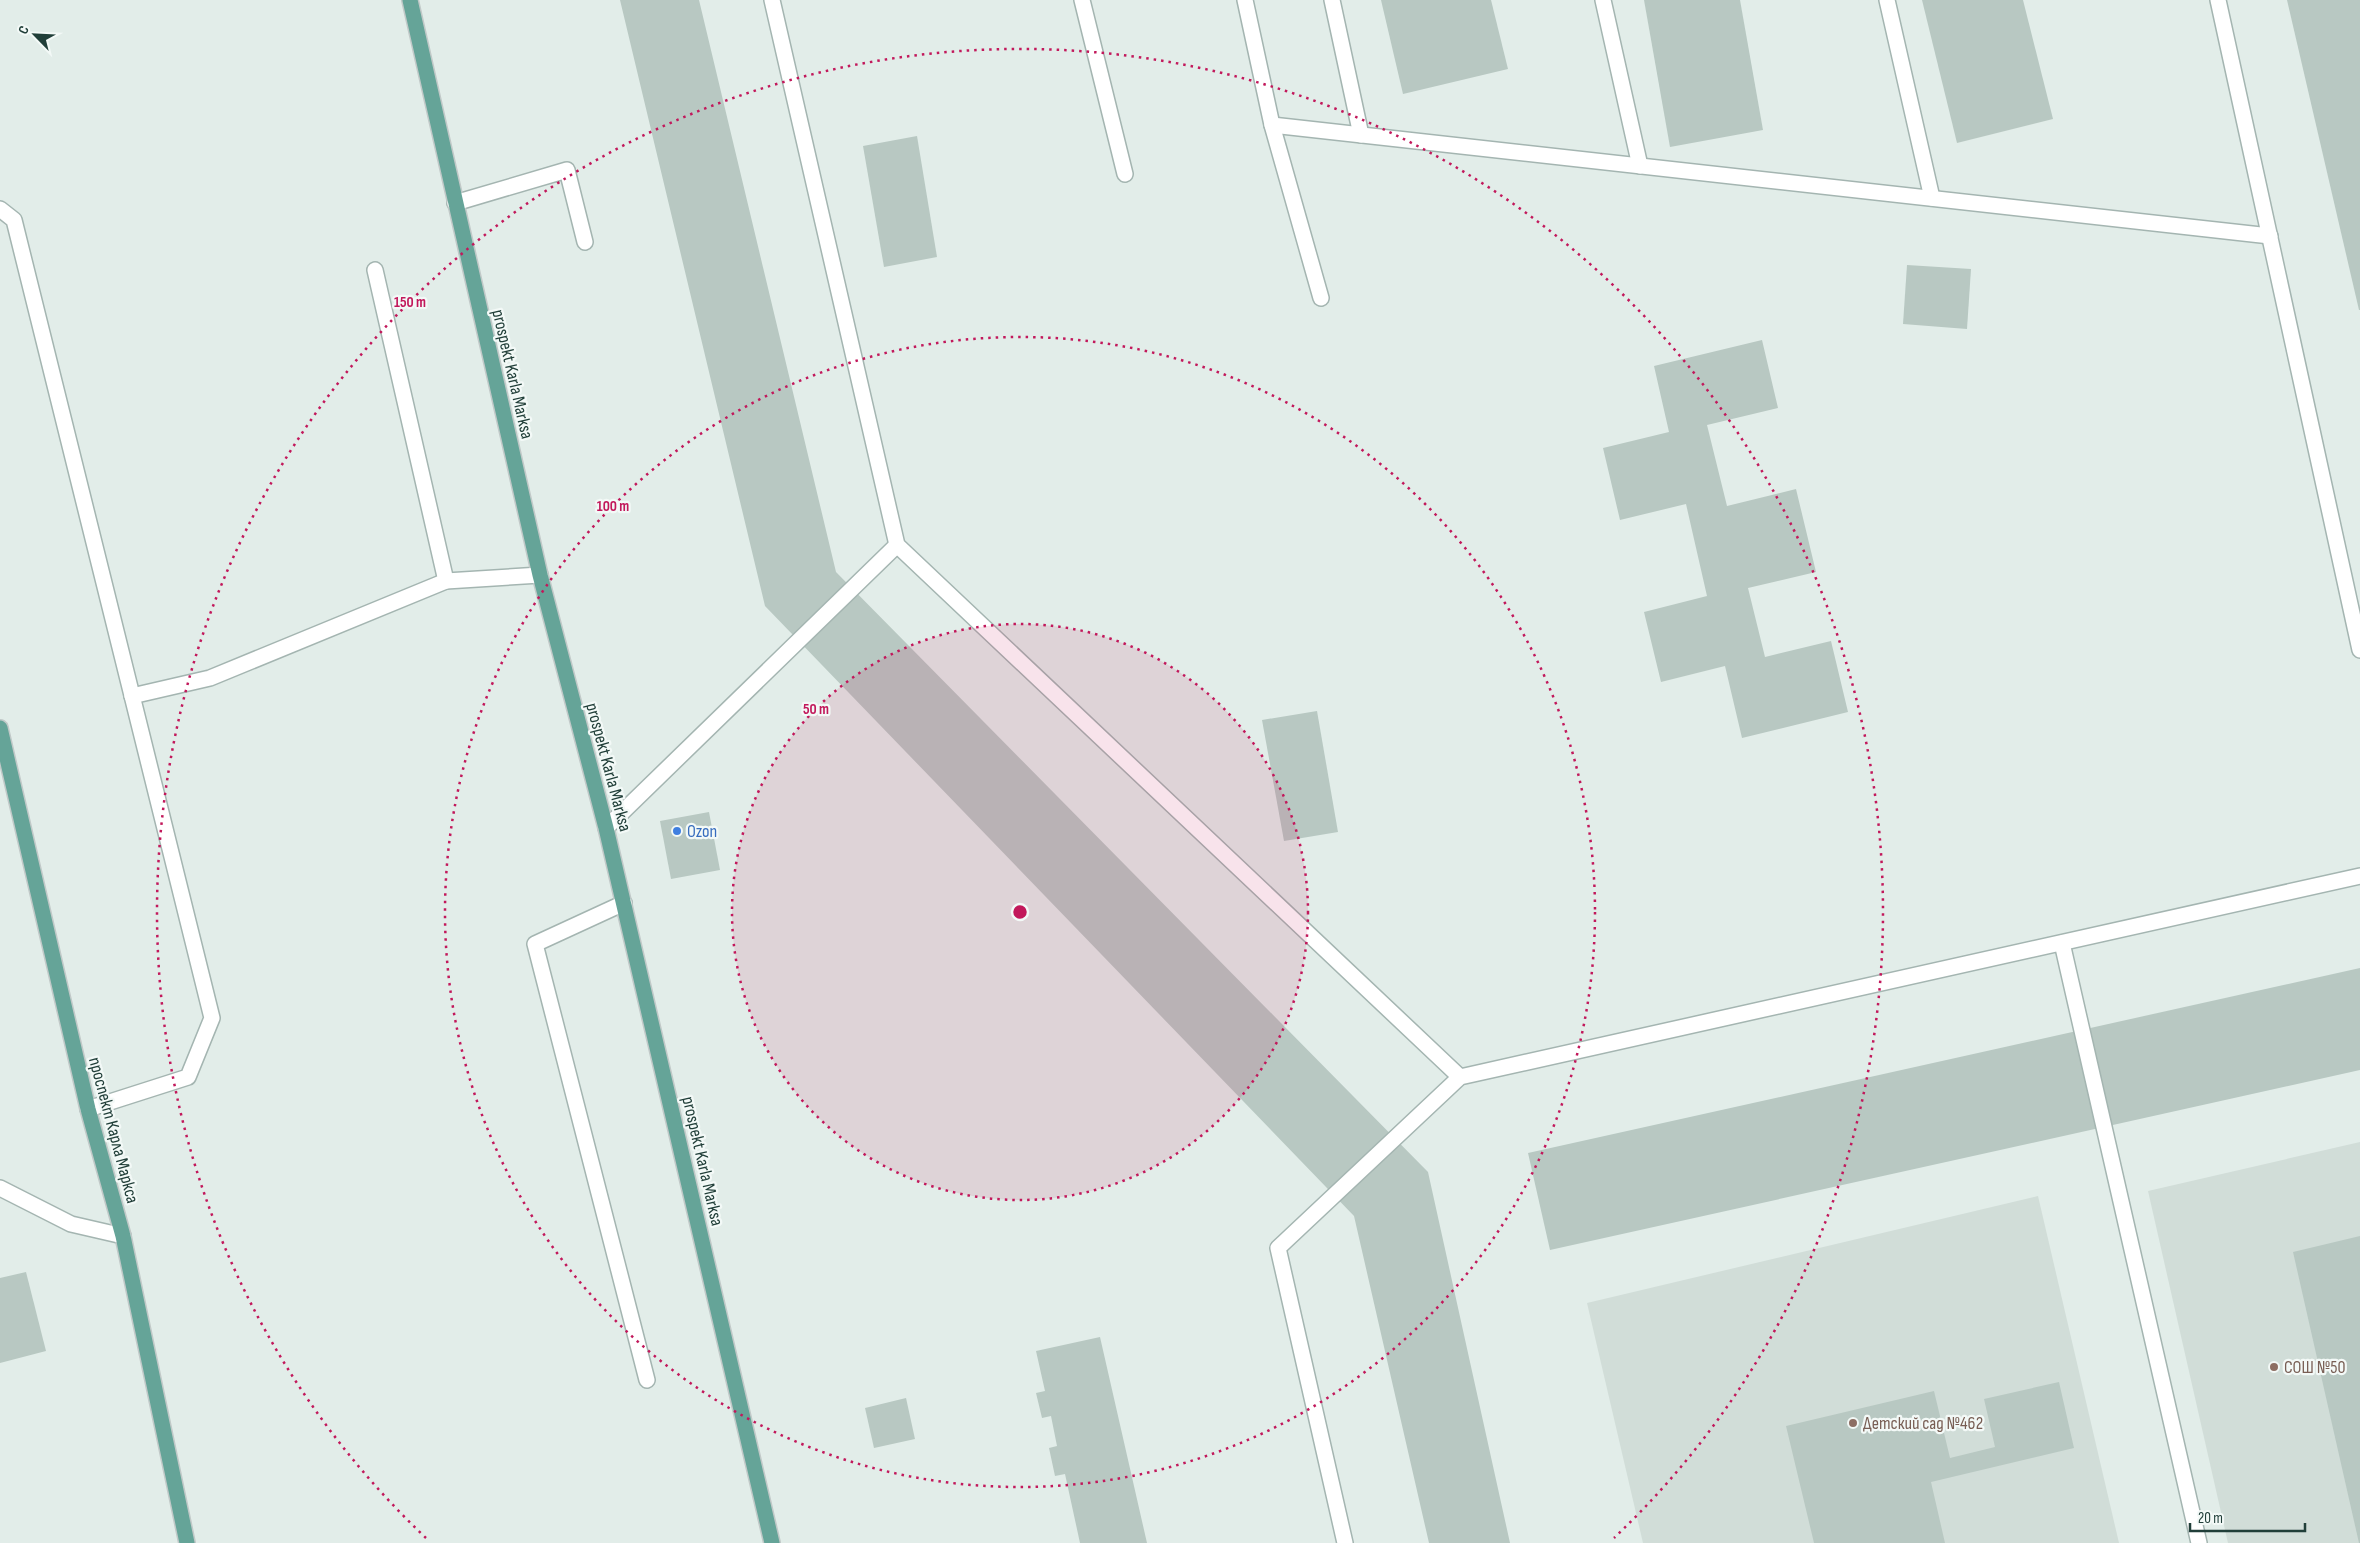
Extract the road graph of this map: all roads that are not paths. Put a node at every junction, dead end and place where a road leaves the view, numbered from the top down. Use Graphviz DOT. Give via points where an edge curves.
graph roads {
  1 [pos="410,0"];
  2 [pos="772,0"];
  3 [pos="1082,0"];
  4 [pos="1245,0"];
  5 [pos="1332,0"];
  6 [pos="1603,0"];
  7 [pos="1887,0"];
  8 [pos="2218,0"];
  9 [pos="1272,125"];
  10 [pos="1361,135"];
  11 [pos="1640,166"];
  12 [pos="1125,174"];
  13 [pos="1932,198"];
  14 [pos="455,203"];
  15 [pos="0,209"];
  16 [pos="2270,236"];
  17 [pos="585,242"];
  18 [pos="375,270"];
  19 [pos="1321,298"];
  20 [pos="897,545"];
  21 [pos="540,575"];
  22 [pos="446,581"];
  23 [pos="2360,650"];
  24 [pos="132,696"];
  25 [pos="0,728"];
  26 [pos="606,828"];
  27 [pos="2360,876"];
  28 [pos="624,903"];
  29 [pos="2062,943"];
  30 [pos="1460,1077"];
  31 [pos="88,1109"];
  32 [pos="0,1188"];
  33 [pos="123,1236"];
  34 [pos="647,1380"];
  35 [pos="187,1543"];
  36 [pos="772,1543"];
  37 [pos="1345,1543"];
  38 [pos="2199,1543"];
  1 -- 14 [label="main road, prospekt Karla Marksa"];
  2 -- 20 [label="lane"];
  3 -- 12 [label="lane"];
  4 -- 9 [label="lane"];
  5 -- 10 [label="lane"];
  6 -- 11 [label="lane"];
  7 -- 13 [label="lane"];
  8 -- 16 [label="lane"];
  9 -- 10 [label="lane"];
  9 -- 19 [label="lane"];
  10 -- 11 [label="lane"];
  11 -- 13 [label="lane"];
  13 -- 16 [label="lane"];
  14 -- 17 [label="lane" via="568,170"];
  14 -- 21 [label="main road, prospekt Karla Marksa"];
  15 -- 24 [label="lane" via="14,220"];
  16 -- 23 [label="lane"];
  18 -- 22 [label="lane"];
  20 -- 26 [label="lane"];
  20 -- 30 [label="lane"];
  21 -- 22 [label="lane"];
  21 -- 26 [label="main road, prospekt Karla Marksa"];
  22 -- 24 [label="lane" via="210,678"];
  24 -- 31 [label="lane" via="212,1018 188,1077"];
  25 -- 31 [label="main road, проспект Карла Маркса"];
  26 -- 28 [label="main road, prospekt Karla Marksa"];
  27 -- 29 [label="lane"];
  28 -- 34 [label="lane" via="534,944"];
  28 -- 36 [label="main road, prospekt Karla Marksa"];
  29 -- 30 [label="lane"];
  29 -- 38 [label="lane"];
  30 -- 37 [label="lane" via="1278,1248"];
  31 -- 33 [label="main road, проспект Карла Маркса"];
  32 -- 33 [label="lane" via="71,1224"];
  33 -- 35 [label="main road, проспект Карла Маркса"];
}
